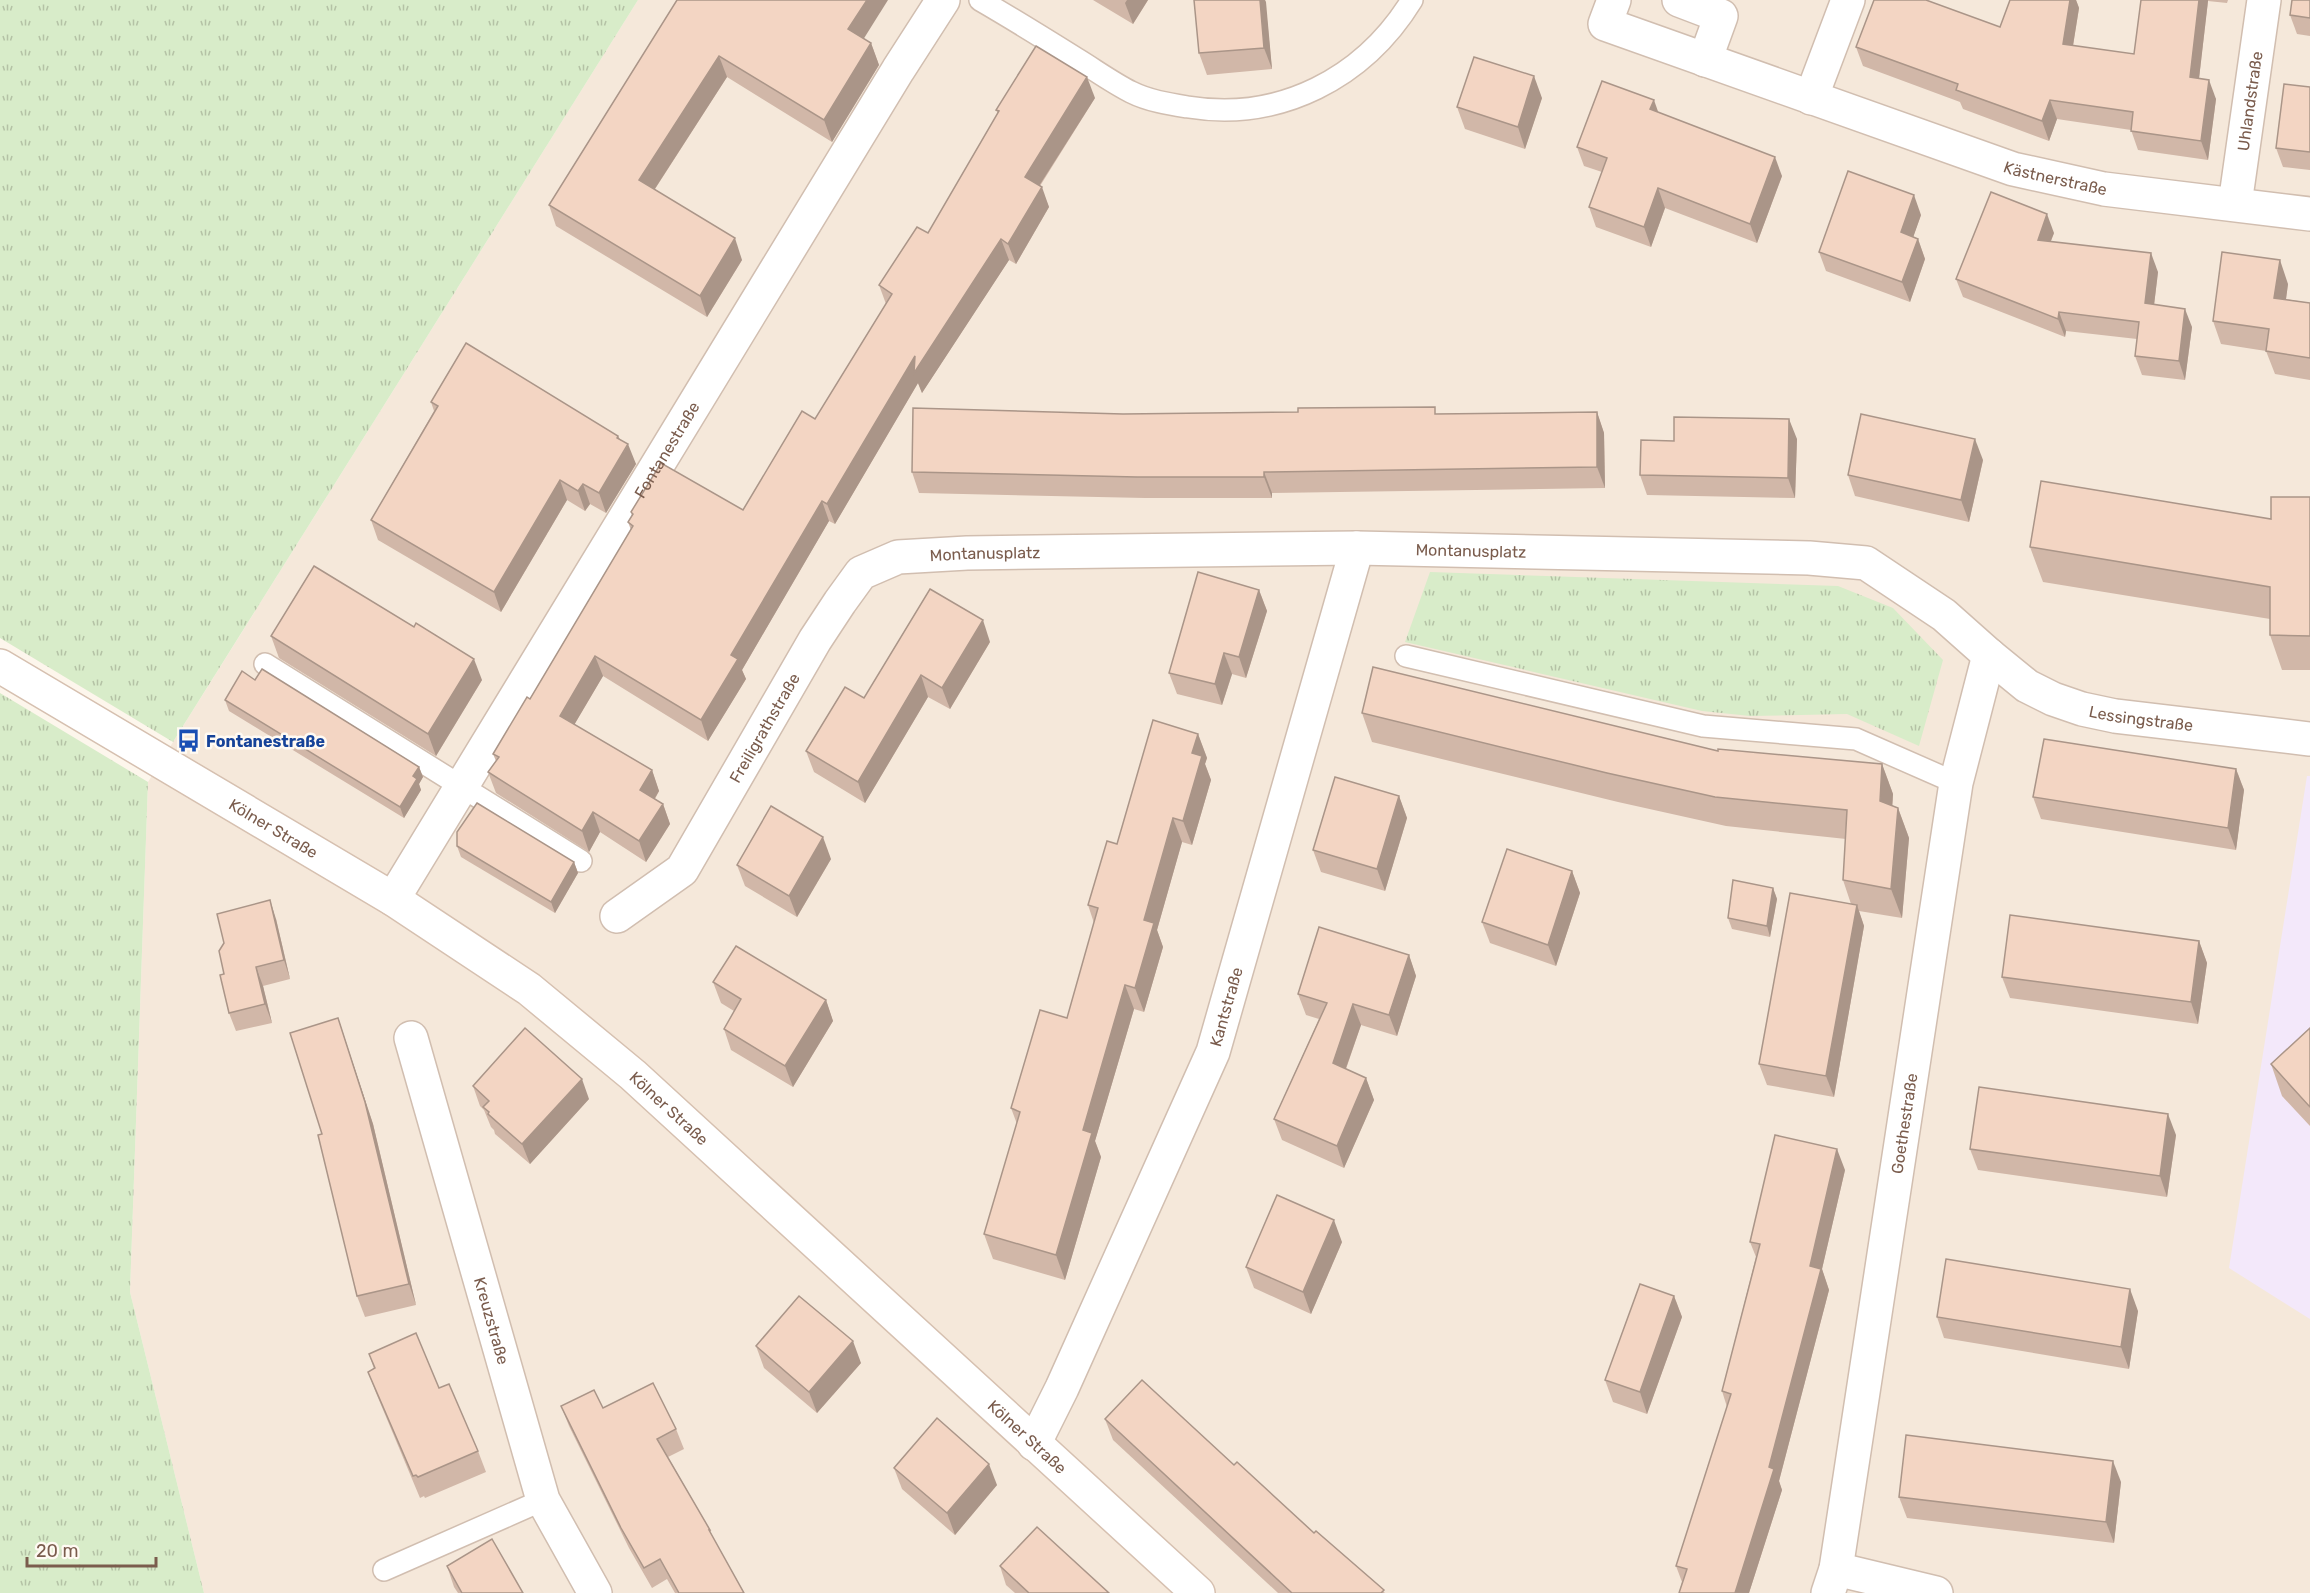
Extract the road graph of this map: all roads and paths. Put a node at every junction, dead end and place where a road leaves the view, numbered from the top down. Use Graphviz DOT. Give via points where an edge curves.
graph roads {
  1 [pos="943,0"];
  2 [pos="980,0"];
  3 [pos="1412,0"];
  4 [pos="1614,0"];
  5 [pos="1679,0"];
  6 [pos="1848,0"];
  7 [pos="2264,0"];
  8 [pos="1724,8"];
  9 [pos="1705,60"];
  10 [pos="1811,98"];
  11 [pos="2235,204"];
  12 [pos="2310,214"];
  13 [pos="1357,548"];
  14 [pos="921,555"];
  15 [pos="1989,655"];
  16 [pos="1406,656"];
  17 [pos="265,664"];
  18 [pos="0,666"];
  19 [pos="2310,739"];
  20 [pos="1956,783"];
  21 [pos="461,786"];
  22 [pos="581,861"];
  23 [pos="393,898"];
  24 [pos="617,916"];
  25 [pos="411,1038"];
  26 [pos="1034,1444"];
  27 [pos="543,1500"];
  28 [pos="384,1570"];
  29 [pos="1832,1581"];
  30 [pos="594,1593"];
  31 [pos="1198,1593"];
  32 [pos="1936,1593"];
  1 -- 21 [label="street, Fontanestraße"];
  2 -- 3 [label="lane" via="1132,93 1166,104 1211,111 1251,109 1323,87 1371,52"];
  4 -- 9 [label="street, Kästnerstraße" via="1605,24"];
  5 -- 8 [label="street"];
  6 -- 10 [label="street"];
  7 -- 11 [label="street, Uhlandstraße"];
  8 -- 9 [label="street"];
  9 -- 10 [label="street, Kästnerstraße"];
  10 -- 11 [label="street, Kästnerstraße" via="2013,169 2104,189"];
  11 -- 12 [label="street, Kästnerstraße"];
  13 -- 14 [label="street, Montanusplatz"];
  13 -- 15 [label="street, Montanusplatz" via="1809,558 1866,563 1944,615"];
  13 -- 26 [label="street, Kantstraße" via="1213,1052"];
  14 -- 24 [label="street, Freiligrathstraße" via="898,557 861,573 815,640 682,870"];
  15 -- 19 [label="street, Lessingstraße" via="2027,686 2082,709"];
  15 -- 20 [label="street, Goethestraße"];
  16 -- 20 [label="lane" via="1703,726 1856,739"];
  17 -- 21 [label="lane"];
  18 -- 23 [label="street, Kölner Straße"];
  20 -- 29 [label="street, Goethestraße"];
  21 -- 22 [label="lane"];
  21 -- 23 [label="street, Fontanestraße"];
  23 -- 26 [label="street, Kölner Straße" via="529,989 633,1075"];
  25 -- 27 [label="street, Kreuzstraße"];
  26 -- 31 [label="street, Kölner Straße"];
  27 -- 28 [label="lane"];
  27 -- 30 [label="street, Kreuzstraße"];
  29 -- 32 [label="street"];
}
